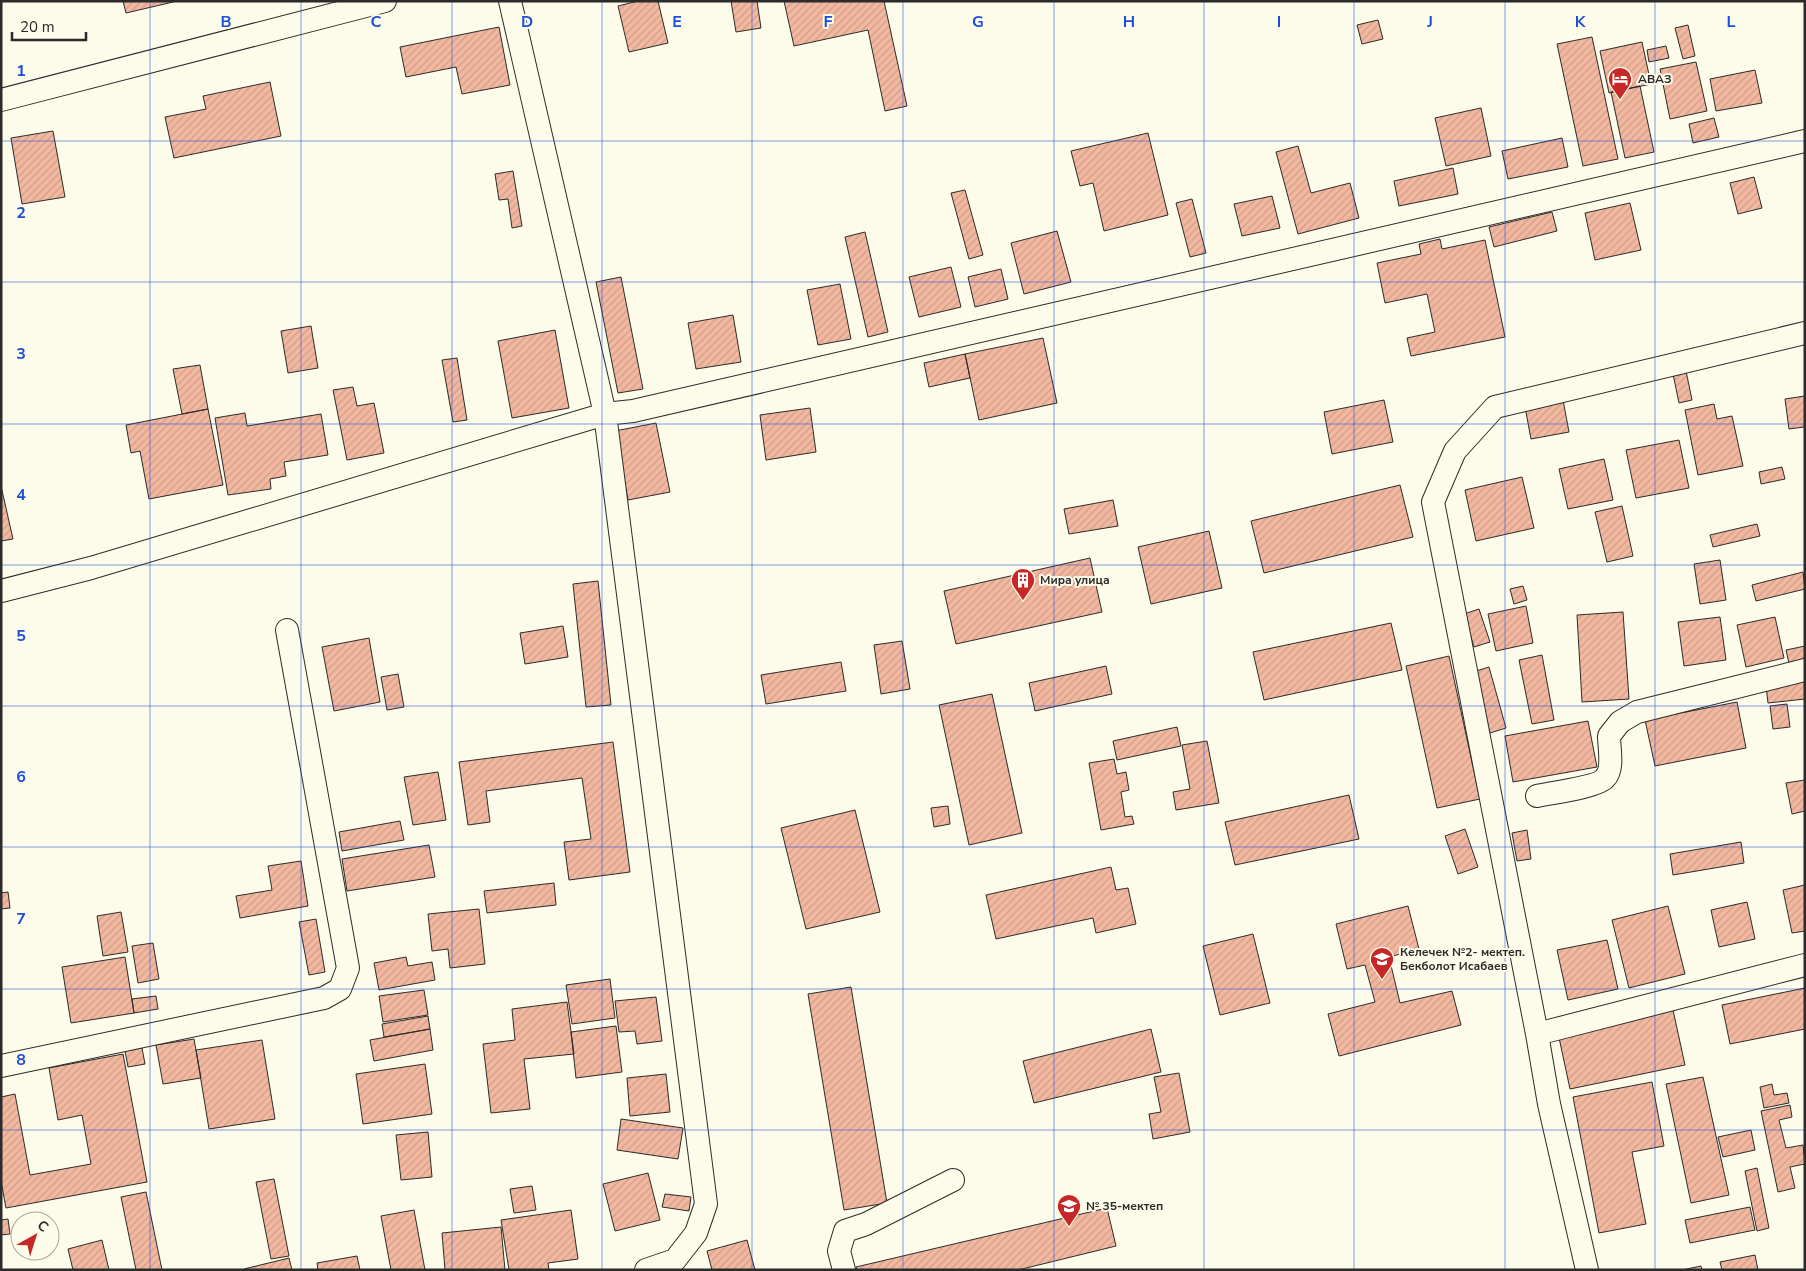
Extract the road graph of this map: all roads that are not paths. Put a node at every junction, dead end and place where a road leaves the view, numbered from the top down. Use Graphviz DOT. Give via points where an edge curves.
graph roads {
  1 [pos="385,1"];
  2 [pos="510,1"];
  3 [pos="1,100"];
  4 [pos="1805,141"];
  5 [pos="1805,333"];
  6 [pos="605,414"];
  7 [pos="1,591"];
  8 [pos="287,630"];
  9 [pos="1805,670"];
  10 [pos="1537,796"];
  11 [pos="1805,965"];
  12 [pos="1537,1034"];
  13 [pos="1,1066"];
  14 [pos="953,1180"];
  15 [pos="646,1270"];
  16 [pos="844,1270"];
  17 [pos="1587,1270"];
  1 -- 3 [label="street"];
  2 -- 6 [label="street"];
  4 -- 6 [label="street" via="633,411"];
  5 -- 12 [label="street" via="1495,407 1455,451 1433,502"];
  6 -- 7 [label="street" via="92,568"];
  6 -- 15 [label="street" via="706,1204 696,1233 675,1260"];
  8 -- 13 [label="street" via="348,968 340,989 324,998"];
  9 -- 10 [label="street" via="1637,712 1620,722 1609,736 1610,767 1606,778 1596,784"];
  11 -- 12 [label="street"];
  12 -- 17 [label="street" via="1549,1104"];
  14 -- 16 [label="street" via="866,1224 845,1231 839,1252"];
}
